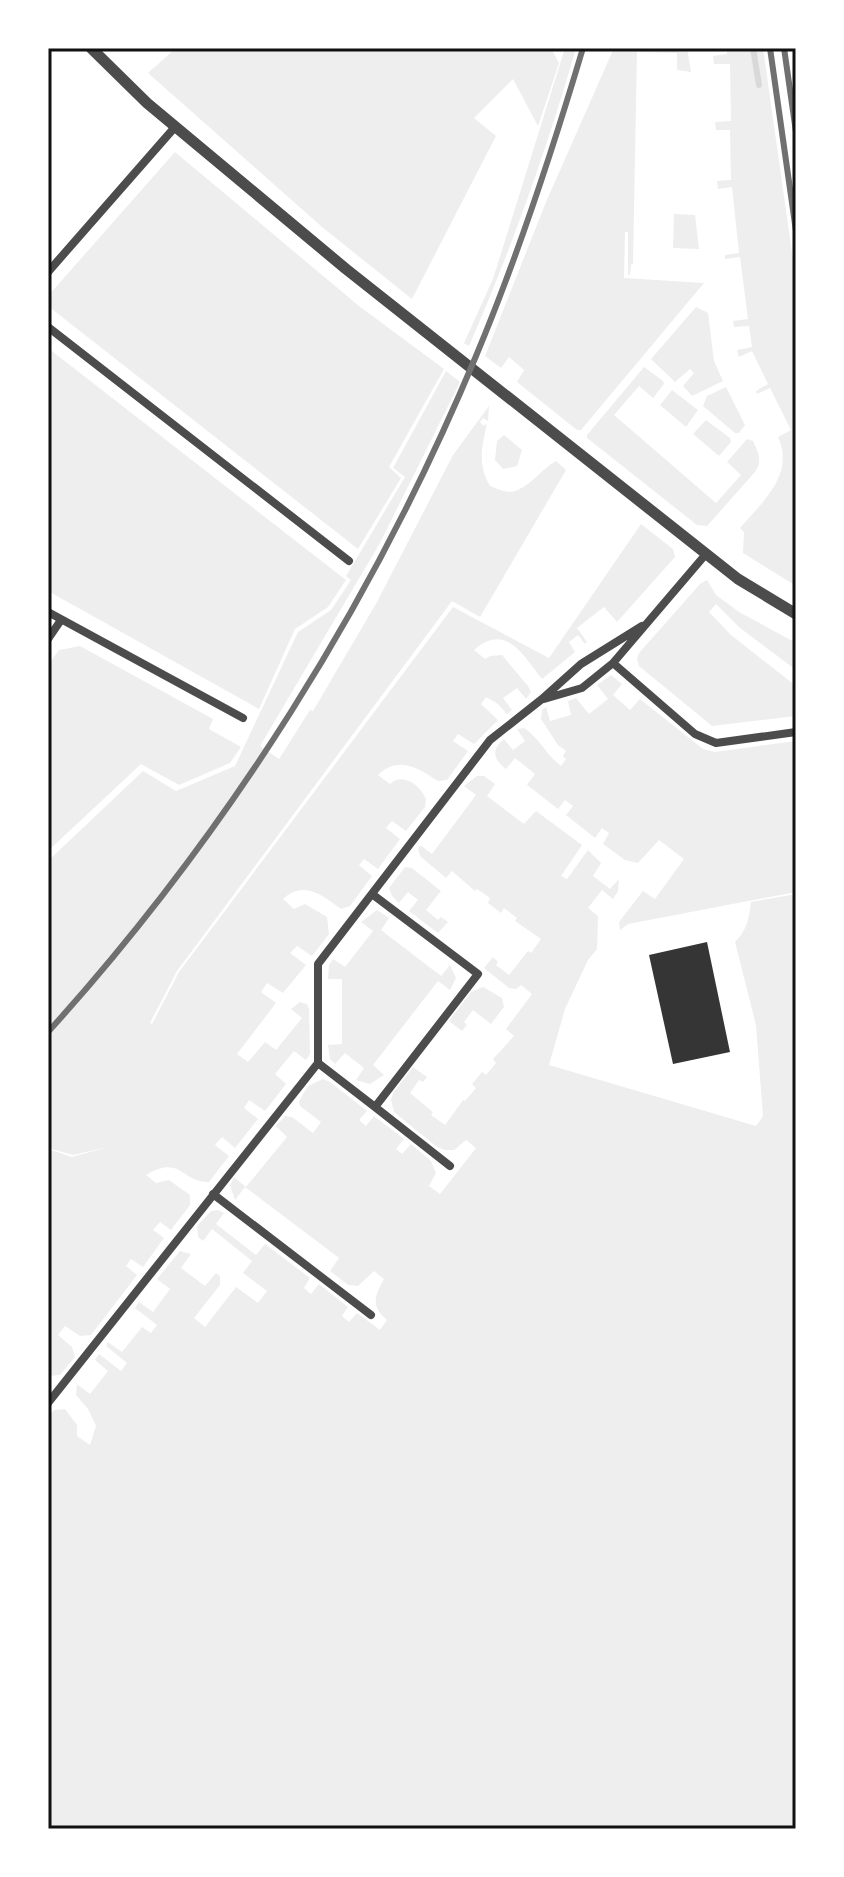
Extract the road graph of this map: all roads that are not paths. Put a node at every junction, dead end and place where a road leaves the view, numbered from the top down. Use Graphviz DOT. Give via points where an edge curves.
graph roads {
  1 [pos="91,48"];
  2 [pos="175,127"];
  3 [pos="48,272"];
  4 [pos="48,327"];
  5 [pos="706,554"];
  6 [pos="349,561"];
  7 [pos="48,612"];
  8 [pos="796,614"];
  9 [pos="61,620"];
  10 [pos="642,626"];
  11 [pos="48,639"];
  12 [pos="613,663"];
  13 [pos="542,699"];
  14 [pos="243,718"];
  15 [pos="796,732"];
  16 [pos="372,894"];
  17 [pos="318,1063"];
  18 [pos="375,1107"];
  19 [pos="450,1166"];
  20 [pos="213,1194"];
  21 [pos="371,1315"];
  22 [pos="52,1390"];
  23 [pos="48,1403"];
  1 -- 2 [label="street"];
  2 -- 3 [label="street"];
  2 -- 5 [label="street"];
  4 -- 6 [label="street"];
  5 -- 8 [label="street"];
  5 -- 10 [label="street"];
  7 -- 9 [label="street"];
  9 -- 11 [label="street"];
  9 -- 14 [label="street"];
  10 -- 12 [label="street"];
  10 -- 13 [label="street" via="581,664"];
  12 -- 13 [label="street" via="582,688"];
  12 -- 15 [label="street" via="705,740"];
  13 -- 16 [label="street" via="490,740"];
  16 -- 17 [label="street" via="318,964"];
  16 -- 18 [label="street" via="478,974"];
  17 -- 18 [label="street"];
  17 -- 20 [label="street"];
  18 -- 19 [label="street"];
  20 -- 21 [label="street"];
  20 -- 22 [label="street"];
  22 -- 23 [label="street"];
}
